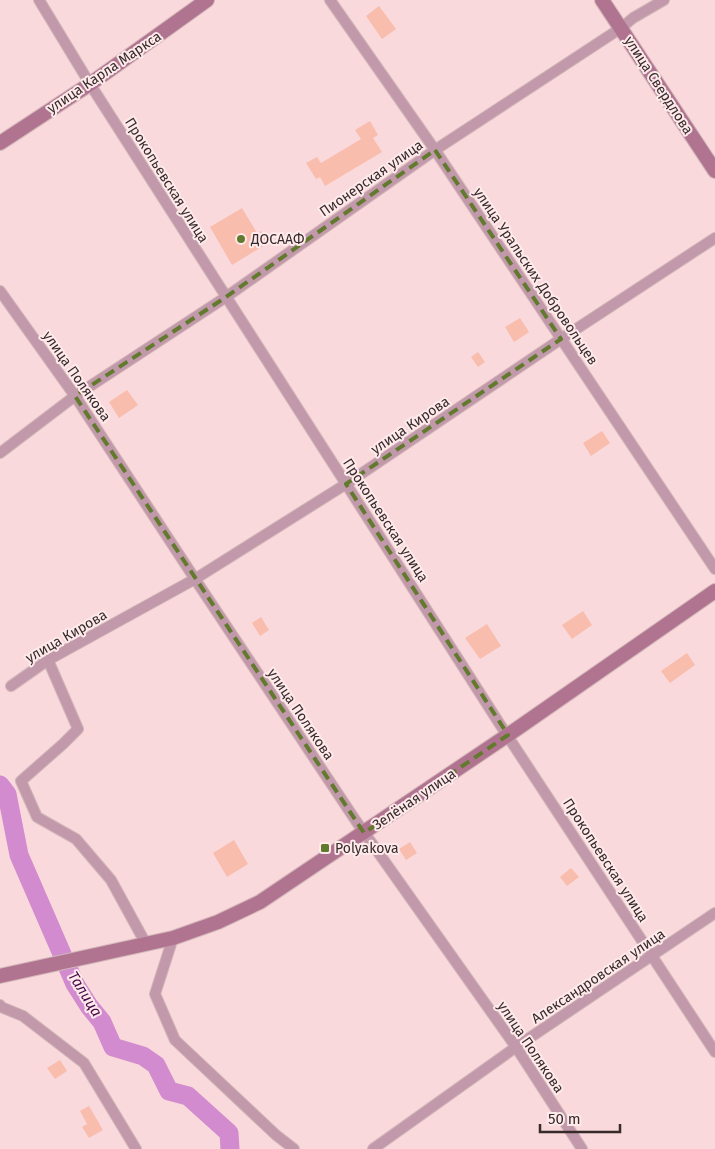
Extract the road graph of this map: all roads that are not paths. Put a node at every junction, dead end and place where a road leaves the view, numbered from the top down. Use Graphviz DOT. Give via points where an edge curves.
graph roads {
  1 [pos="39,0"];
  2 [pos="207,0"];
  3 [pos="330,0"];
  4 [pos="602,0"];
  5 [pos="664,0"];
  6 [pos="621,28"];
  7 [pos="90,84"];
  8 [pos="0,143"];
  9 [pos="435,150"];
  10 [pos="715,171"];
  11 [pos="715,238"];
  12 [pos="0,291"];
  13 [pos="226,297"];
  14 [pos="561,339"];
  15 [pos="75,396"];
  16 [pos="0,453"];
  17 [pos="346,484"];
  18 [pos="715,569"];
  19 [pos="195,579"];
  20 [pos="715,591"];
  21 [pos="48,660"];
  22 [pos="11,686"];
  23 [pos="508,736"];
  24 [pos="364,833"];
  25 [pos="715,913"];
  26 [pos="173,938"];
  27 [pos="146,944"];
  28 [pos="653,956"];
  29 [pos="0,976"];
  30 [pos="0,1005"];
  31 [pos="516,1047"];
  32 [pos="715,1052"];
  33 [pos="136,1149"];
  34 [pos="294,1149"];
  35 [pos="373,1149"];
  36 [pos="582,1149"];
  1 -- 7 [label="street, Прокопьевская улица"];
  2 -- 7 [label="main road, улица Карла Маркса"];
  3 -- 9 [label="street, улица Уральских Добровольцев"];
  4 -- 6 [label="main road, улица Свердлова"];
  5 -- 6 [label="street, Пионерская улица"];
  6 -- 9 [label="street, Пионерская улица"];
  6 -- 10 [label="main road, улица Свердлова"];
  7 -- 8 [label="main road, улица Карла Маркса"];
  7 -- 13 [label="street, Прокопьевская улица"];
  9 -- 13 [label="street, Пионерская улица"];
  9 -- 14 [label="street, улица Уральских Добровольцев"];
  11 -- 14 [label="street, улица Кирова"];
  12 -- 15 [label="street, улица Полякова"];
  13 -- 15 [label="street, Пионерская улица"];
  13 -- 17 [label="street, Прокопьевская улица"];
  14 -- 17 [label="street, улица Кирова"];
  14 -- 18 [label="street, улица Уральских Добровольцев"];
  15 -- 16 [label="street, Пионерская улица"];
  15 -- 19 [label="street, улица Полякова"];
  17 -- 19 [label="street, улица Кирова"];
  17 -- 23 [label="street, Прокопьевская улица"];
  19 -- 21 [label="street, улица Кирова"];
  19 -- 24 [label="street, улица Полякова"];
  20 -- 23 [label="main road, Зелёная улица"];
  21 -- 22 [label="street, улица Кирова"];
  21 -- 27 [label="street" via="78,729 21,781 37,817 76,839 111,880"];
  23 -- 24 [label="main road, Зелёная улица"];
  23 -- 28 [label="street, Прокопьевская улица"];
  24 -- 26 [label="main road, Зелёная улица" via="260,902"];
  24 -- 31 [label="street, улица Полякова"];
  25 -- 28 [label="street, Александровская улица"];
  26 -- 27 [label="main road, Зелёная улица"];
  26 -- 34 [label="street" via="155,994 175,1040"];
  27 -- 29 [label="main road, Зелёная улица"];
  28 -- 31 [label="street, Александровская улица"];
  28 -- 32 [label="street, Прокопьевская улица"];
  30 -- 33 [label="street" via="24,1016 84,1063"];
  31 -- 35 [label="street, Александровская улица"];
  31 -- 36 [label="street, улица Полякова"];
}
